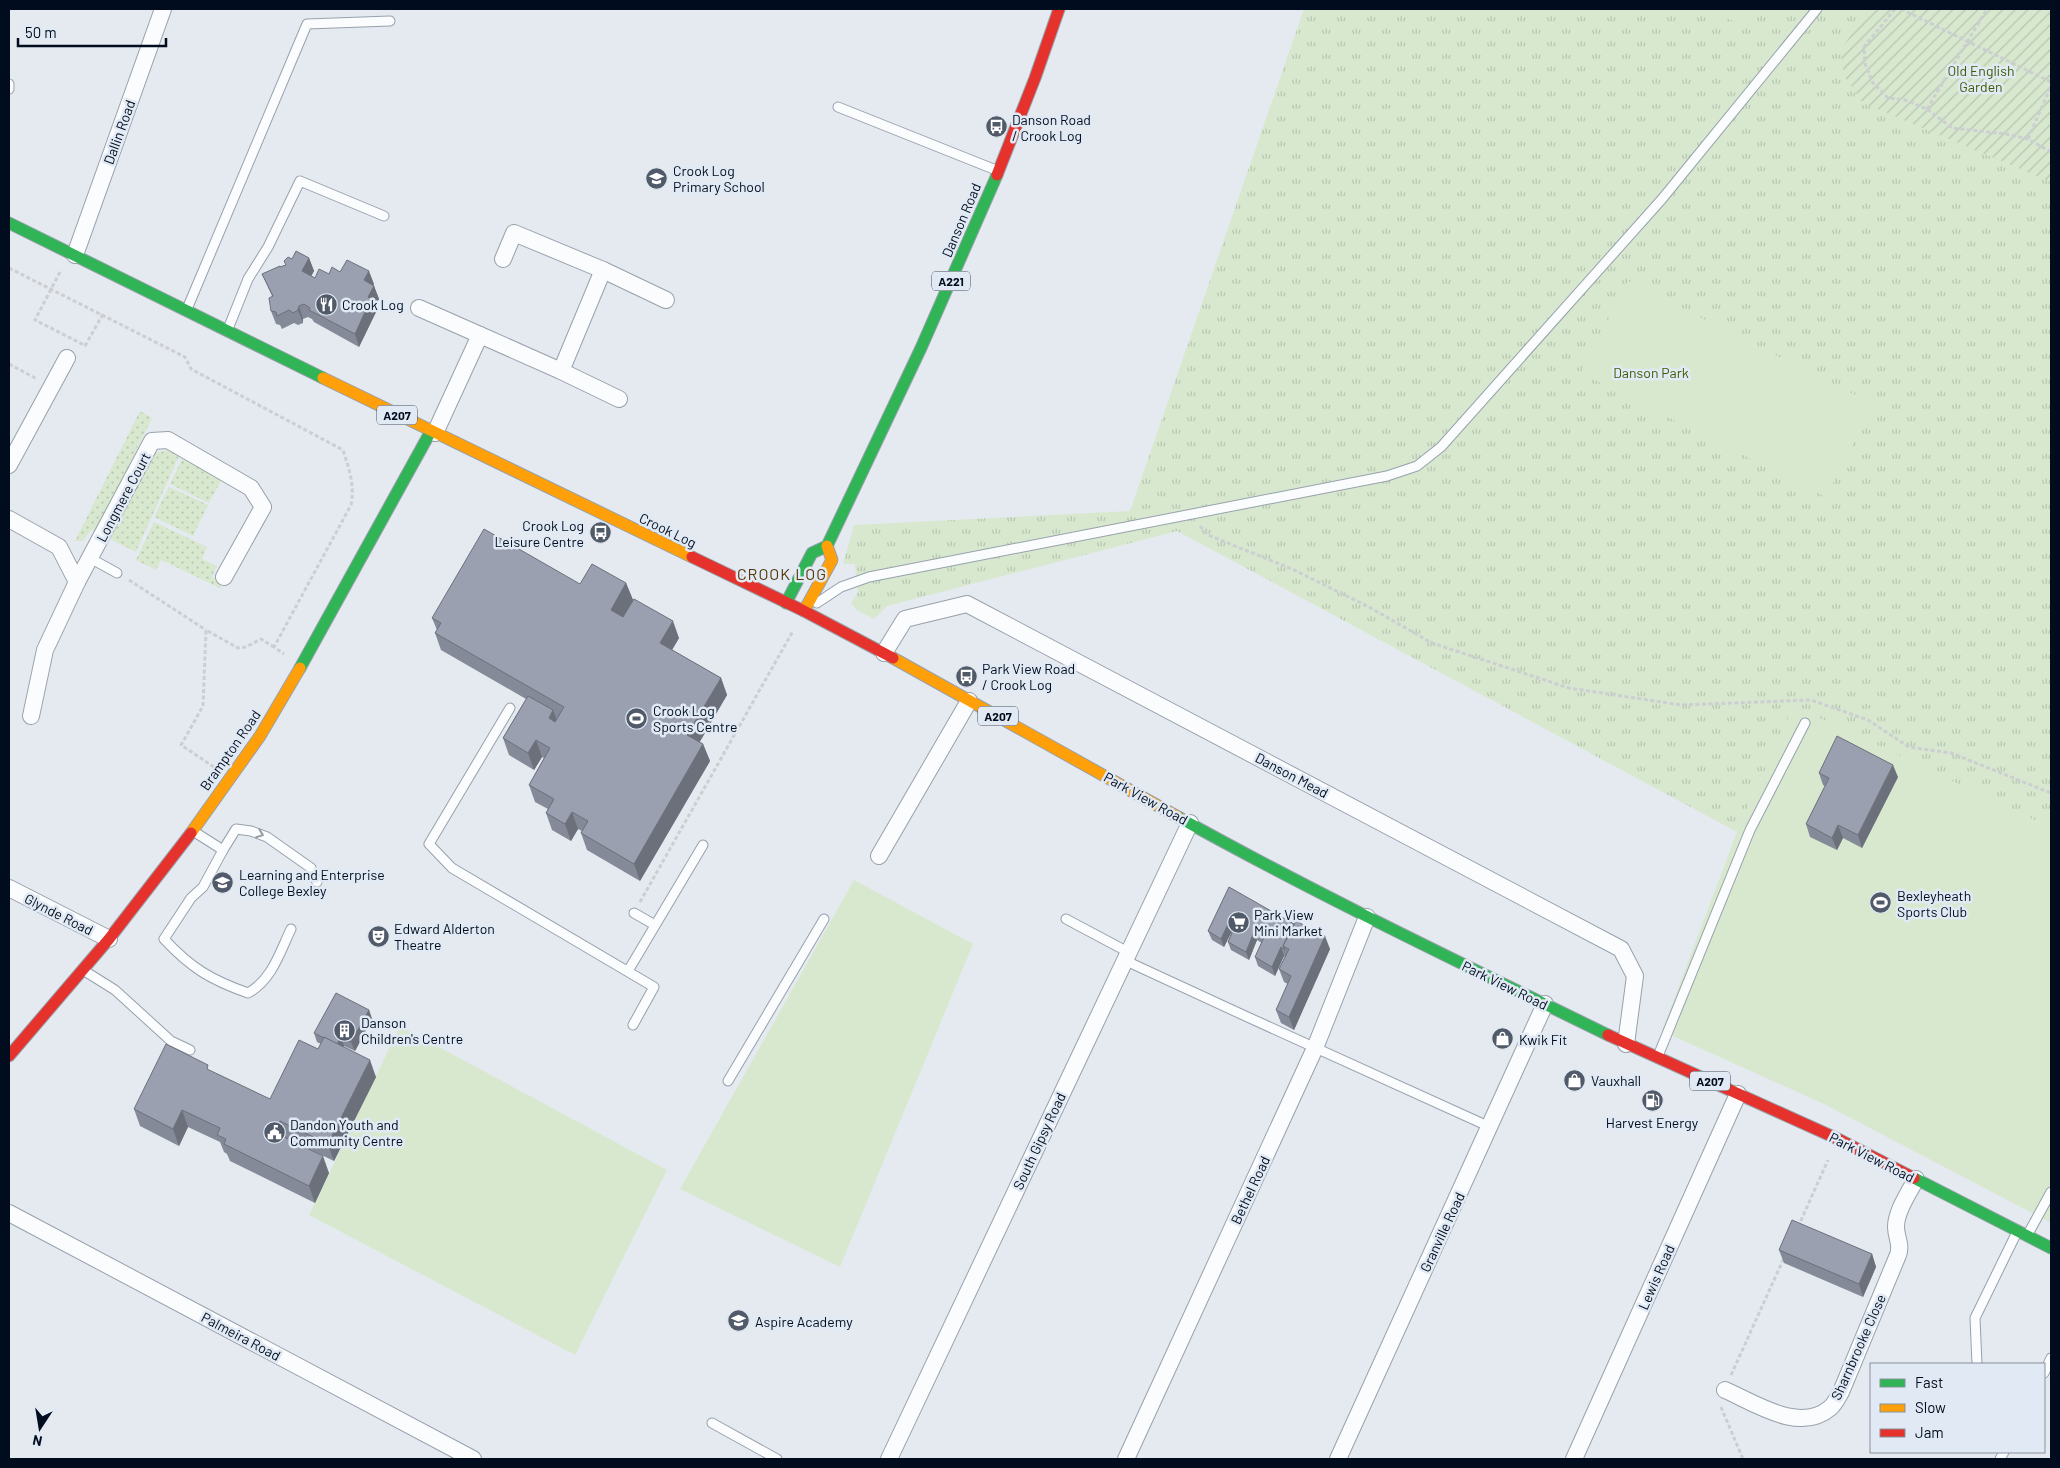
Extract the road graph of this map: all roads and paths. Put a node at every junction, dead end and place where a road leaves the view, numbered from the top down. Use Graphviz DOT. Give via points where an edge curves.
graph roads {
  1 [pos="163,9"];
  2 [pos="1060,9"];
  3 [pos="1817,9"];
  4 [pos="1895,9"];
  5 [pos="1901,9"];
  6 [pos="1987,9"];
  7 [pos="390,21"];
  8 [pos="1967,42"];
  9 [pos="2051,82"];
  10 [pos="9,84"];
  11 [pos="2051,86"];
  12 [pos="9,89"];
  13 [pos="838,107"];
  14 [pos="1927,109"];
  15 [pos="2028,139"];
  16 [pos="2051,152"];
  17 [pos="999,171"];
  18 [pos="384,216"];
  19 [pos="9,223"];
  20 [pos="75,255"];
  21 [pos="503,259"];
  22 [pos="9,268"];
  23 [pos="62,270"];
  24 [pos="603,270"];
  25 [pos="51,289"];
  26 [pos="666,300"];
  27 [pos="419,308"];
  28 [pos="186,312"];
  29 [pos="103,314"];
  30 [pos="227,332"];
  31 [pos="91,335"];
  32 [pos="480,335"];
  33 [pos="86,346"];
  34 [pos="67,358"];
  35 [pos="9,364"];
  36 [pos="561,371"];
  37 [pos="52,386"];
  38 [pos="619,399"];
  39 [pos="433,432"];
  40 [pos="9,465"];
  41 [pos="1189,515"];
  42 [pos="9,519"];
  43 [pos="828,546"];
  44 [pos="90,558"];
  45 [pos="118,573"];
  46 [pos="224,577"];
  47 [pos="77,582"];
  48 [pos="786,602"];
  49 [pos="804,611"];
  50 [pos="206,630"];
  51 [pos="274,647"];
  52 [pos="884,653"];
  53 [pos="302,665"];
  54 [pos="969,700"];
  55 [pos="510,708"];
  56 [pos="31,716"];
  57 [pos="1805,723"];
  58 [pos="230,777"];
  59 [pos="2051,793"];
  60 [pos="1190,823"];
  61 [pos="192,831"];
  62 [pos="703,845"];
  63 [pos="223,850"];
  64 [pos="879,856"];
  65 [pos="317,882"];
  66 [pos="9,888"];
  67 [pos="634,913"];
  68 [pos="1367,917"];
  69 [pos="824,919"];
  70 [pos="1066,919"];
  71 [pos="655,925"];
  72 [pos="292,929"];
  73 [pos="109,939"];
  74 [pos="1126,956"];
  75 [pos="83,970"];
  76 [pos="628,971"];
  77 [pos="1545,1004"];
  78 [pos="633,1025"];
  79 [pos="1626,1044"];
  80 [pos="1314,1048"];
  81 [pos="190,1050"];
  82 [pos="9,1056"];
  83 [pos="1658,1058"];
  84 [pos="728,1082"];
  85 [pos="1738,1094"];
  86 [pos="1490,1127"];
  87 [pos="1838,1139"];
  88 [pos="1916,1179"];
  89 [pos="2051,1192"];
  90 [pos="9,1213"];
  91 [pos="1798,1229"];
  92 [pos="2023,1232"];
  93 [pos="2051,1248"];
  94 [pos="1785,1256"];
  95 [pos="2051,1358"];
  96 [pos="1977,1363"];
  97 [pos="2045,1371"];
  98 [pos="1724,1390"];
  99 [pos="1721,1409"];
  100 [pos="712,1423"];
  101 [pos="473,1459"];
  102 [pos="778,1459"];
  103 [pos="889,1459"];
  104 [pos="1126,1459"];
  105 [pos="1338,1459"];
  106 [pos="1574,1459"];
  107 [pos="1744,1459"];
  1 -- 20 [label="street, Dallin Road"];
  2 -- 17 [label="main road, Danson Road / A221"];
  3 -- 41 [label="lane" via="1662,199 1441,447 1417,466 1387,476"];
  4 -- 14 [label="path" via="1864,47 1865,64 1872,83 1888,98 1905,100"];
  5 -- 8 [label="path"];
  6 -- 8 [label="path"];
  7 -- 28 [label="lane" via="307,24"];
  8 -- 9 [label="path"];
  8 -- 14 [label="path"];
  10 -- 12 [label="lane"];
  11 -- 15 [label="path"];
  13 -- 17 [label="lane"];
  14 -- 15 [label="path" via="1952,128"];
  15 -- 16 [label="path"];
  17 -- 43 [label="main road, Danson Road / A221" via="919,356"];
  18 -- 30 [label="lane" via="300,181 268,247 248,279"];
  19 -- 20 [label="main road, Crook Log / A207"];
  20 -- 28 [label="main road, Crook Log / A207"];
  21 -- 24 [label="street" via="514,233"];
  22 -- 25 [label="path"];
  23 -- 25 [label="path"];
  24 -- 26 [label="street"];
  24 -- 36 [label="street"];
  25 -- 29 [label="path"];
  25 -- 33 [label="path" via="35,320"];
  27 -- 32 [label="street"];
  28 -- 30 [label="main road, Crook Log / A207"];
  29 -- 31 [label="path"];
  29 -- 51 [label="path" via="185,356 191,369 343,450 354,492 351,505"];
  30 -- 39 [label="main road, Crook Log / A207"];
  32 -- 36 [label="street"];
  32 -- 39 [label="street"];
  34 -- 37 [label="street"];
  35 -- 37 [label="path"];
  36 -- 38 [label="street"];
  37 -- 40 [label="street"];
  39 -- 48 [label="main road, Crook Log / A207"];
  39 -- 53 [label="main road, Brampton Road"];
  41 -- 49 [label="lane" via="869,576 841,587"];
  41 -- 59 [label="path" via="1208,535 1309,577 1432,643 1569,688 1680,705 1812,700 1868,720 1909,746 1951,753"];
  42 -- 47 [label="street" via="59,547"];
  43 -- 48 [label="main road, Danson Road / A221" via="812,553"];
  43 -- 49 [label="main road, Danson Road / A221" via="832,560"];
  44 -- 45 [label="lane"];
  44 -- 46 [label="street, Longmere Court" via="152,441 168,440 250,488 263,507"];
  44 -- 47 [label="street, Longmere Court"];
  45 -- 50 [label="path"];
  47 -- 56 [label="street, Longmere Court" via="45,650"];
  48 -- 49 [label="main road, Crook Log / A207"];
  49 -- 52 [label="main road, Park View Road / A207"];
  49 -- 67 [label="path"];
  50 -- 51 [label="path" via="238,648 261,639"];
  50 -- 58 [label="path" via="203,706 181,745"];
  51 -- 53 [label="path"];
  52 -- 54 [label="main road, Park View Road / A207"];
  52 -- 79 [label="street, Danson Mead" via="905,619 967,604 1621,949 1635,976"];
  53 -- 58 [label="main road, Brampton Road" via="260,736"];
  54 -- 60 [label="main road, Park View Road / A207"];
  54 -- 64 [label="street"];
  55 -- 76 [label="lane" via="429,844 452,868"];
  57 -- 83 [label="lane" via="1750,830"];
  58 -- 61 [label="main road, Brampton Road"];
  60 -- 68 [label="main road, Park View Road / A207"];
  60 -- 74 [label="street, South Gipsy Road"];
  61 -- 63 [label="lane"];
  61 -- 73 [label="main road, Brampton Road"];
  62 -- 71 [label="lane"];
  63 -- 65 [label="lane, one-way" via="236,829 251,831 267,837 311,868"];
  63 -- 72 [label="lane" via="203,887 191,898 164,938 192,966 224,985 248,993 267,978"];
  66 -- 73 [label="street, Glynde Road"];
  67 -- 71 [label="lane"];
  68 -- 77 [label="main road, Park View Road / A207"];
  68 -- 80 [label="street, Bethel Road"];
  69 -- 84 [label="lane"];
  70 -- 74 [label="lane"];
  71 -- 76 [label="lane"];
  73 -- 75 [label="main road, Brampton Road"];
  74 -- 80 [label="lane"];
  74 -- 103 [label="street, South Gipsy Road"];
  75 -- 81 [label="lane" via="115,990 172,1041"];
  75 -- 82 [label="main road, Brampton Road"];
  76 -- 78 [label="lane" via="654,987"];
  77 -- 79 [label="main road, Park View Road / A207"];
  77 -- 86 [label="street, Granville Road"];
  79 -- 83 [label="main road, Park View Road / A207"];
  80 -- 86 [label="lane"];
  80 -- 104 [label="street, Bethel Road"];
  83 -- 85 [label="main road, Park View Road / A207"];
  85 -- 87 [label="main road, Park View Road / A207"];
  85 -- 106 [label="street, Lewis Road"];
  86 -- 105 [label="street, Granville Road"];
  87 -- 88 [label="main road, Park View Road / A207"];
  87 -- 91 [label="path"];
  88 -- 92 [label="main road, Park View Road / A207"];
  88 -- 98 [label="street, Sharnbrooke Close" via="1898,1215 1898,1255 1841,1392 1831,1407 1804,1420 1791,1418"];
  89 -- 92 [label="lane"];
  90 -- 101 [label="street, Palmeira Road"];
  92 -- 93 [label="main road, Park View Road / A207"];
  92 -- 96 [label="lane" via="1975,1318"];
  94 -- 98 [label="path"];
  95 -- 97 [label="lane"];
  99 -- 107 [label="path"];
  100 -- 102 [label="lane"];
}
